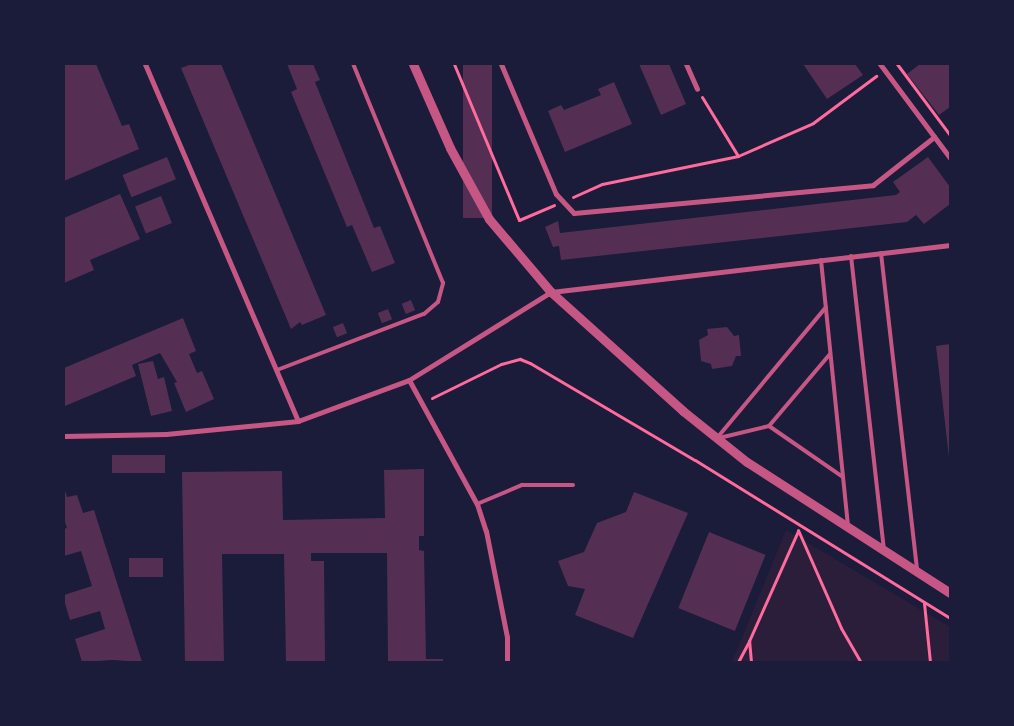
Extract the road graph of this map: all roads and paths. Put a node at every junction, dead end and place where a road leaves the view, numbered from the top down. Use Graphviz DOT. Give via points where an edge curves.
graph roads {
  1 [pos="145,64"];
  2 [pos="353,64"];
  3 [pos="414,64"];
  4 [pos="454,64"];
  5 [pos="501,64"];
  6 [pos="686,64"];
  7 [pos="880,64"];
  8 [pos="897,64"];
  9 [pos="885,70"];
  10 [pos="697,89"];
  11 [pos="950,135"];
  12 [pos="934,137"];
  13 [pos="738,156"];
  14 [pos="950,158"];
  15 [pos="562,202"];
  16 [pos="950,245"];
  17 [pos="880,253"];
  18 [pos="852,256"];
  19 [pos="821,260"];
  20 [pos="551,292"];
  21 [pos="826,307"];
  22 [pos="830,353"];
  23 [pos="277,370"];
  24 [pos="409,380"];
  25 [pos="421,404"];
  26 [pos="298,421"];
  27 [pos="769,426"];
  28 [pos="64,436"];
  29 [pos="717,438"];
  30 [pos="843,477"];
  31 [pos="573,484"];
  32 [pos="476,504"];
  33 [pos="799,528"];
  34 [pos="848,530"];
  35 [pos="884,552"];
  36 [pos="917,573"];
  37 [pos="950,593"];
  38 [pos="924,602"];
  39 [pos="950,618"];
  40 [pos="749,641"];
  41 [pos="507,662"];
  42 [pos="738,662"];
  43 [pos="751,662"];
  44 [pos="861,662"];
  45 [pos="930,662"];
  1 -- 23 [label="street"];
  2 -- 23 [label="lane" via="443,283 438,302 424,314"];
  3 -- 20 [label="street" via="450,148 489,220"];
  4 -- 15 [label="path" via="519,220"];
  5 -- 15 [label="street"];
  6 -- 10 [label="street"];
  7 -- 9 [label="street"];
  8 -- 11 [label="path"];
  9 -- 12 [label="street"];
  9 -- 13 [label="path" via="813,123"];
  10 -- 13 [label="path"];
  12 -- 14 [label="street"];
  12 -- 15 [label="street" via="874,185 574,213"];
  13 -- 15 [label="path" via="602,184"];
  16 -- 17 [label="street"];
  17 -- 18 [label="street"];
  17 -- 36 [label="lane"];
  18 -- 19 [label="street"];
  18 -- 35 [label="lane"];
  19 -- 20 [label="street"];
  19 -- 21 [label="lane"];
  20 -- 24 [label="street"];
  20 -- 29 [label="street"];
  21 -- 22 [label="lane"];
  21 -- 29 [label="lane"];
  22 -- 27 [label="lane"];
  22 -- 30 [label="lane"];
  23 -- 26 [label="street"];
  24 -- 25 [label="street"];
  24 -- 26 [label="street"];
  25 -- 32 [label="street"];
  25 -- 33 [label="path" via="501,364 520,359 695,460"];
  26 -- 28 [label="street" via="166,434"];
  27 -- 29 [label="lane"];
  27 -- 30 [label="lane"];
  29 -- 34 [label="street"];
  30 -- 34 [label="lane"];
  31 -- 32 [label="lane" via="522,485"];
  32 -- 41 [label="street" via="497,577"];
  33 -- 38 [label="path"];
  33 -- 40 [label="path"];
  33 -- 44 [label="path" via="841,628"];
  34 -- 35 [label="street"];
  35 -- 36 [label="street"];
  36 -- 37 [label="street"];
  38 -- 39 [label="path"];
  38 -- 45 [label="path"];
  40 -- 42 [label="path"];
  40 -- 43 [label="path"];
}
